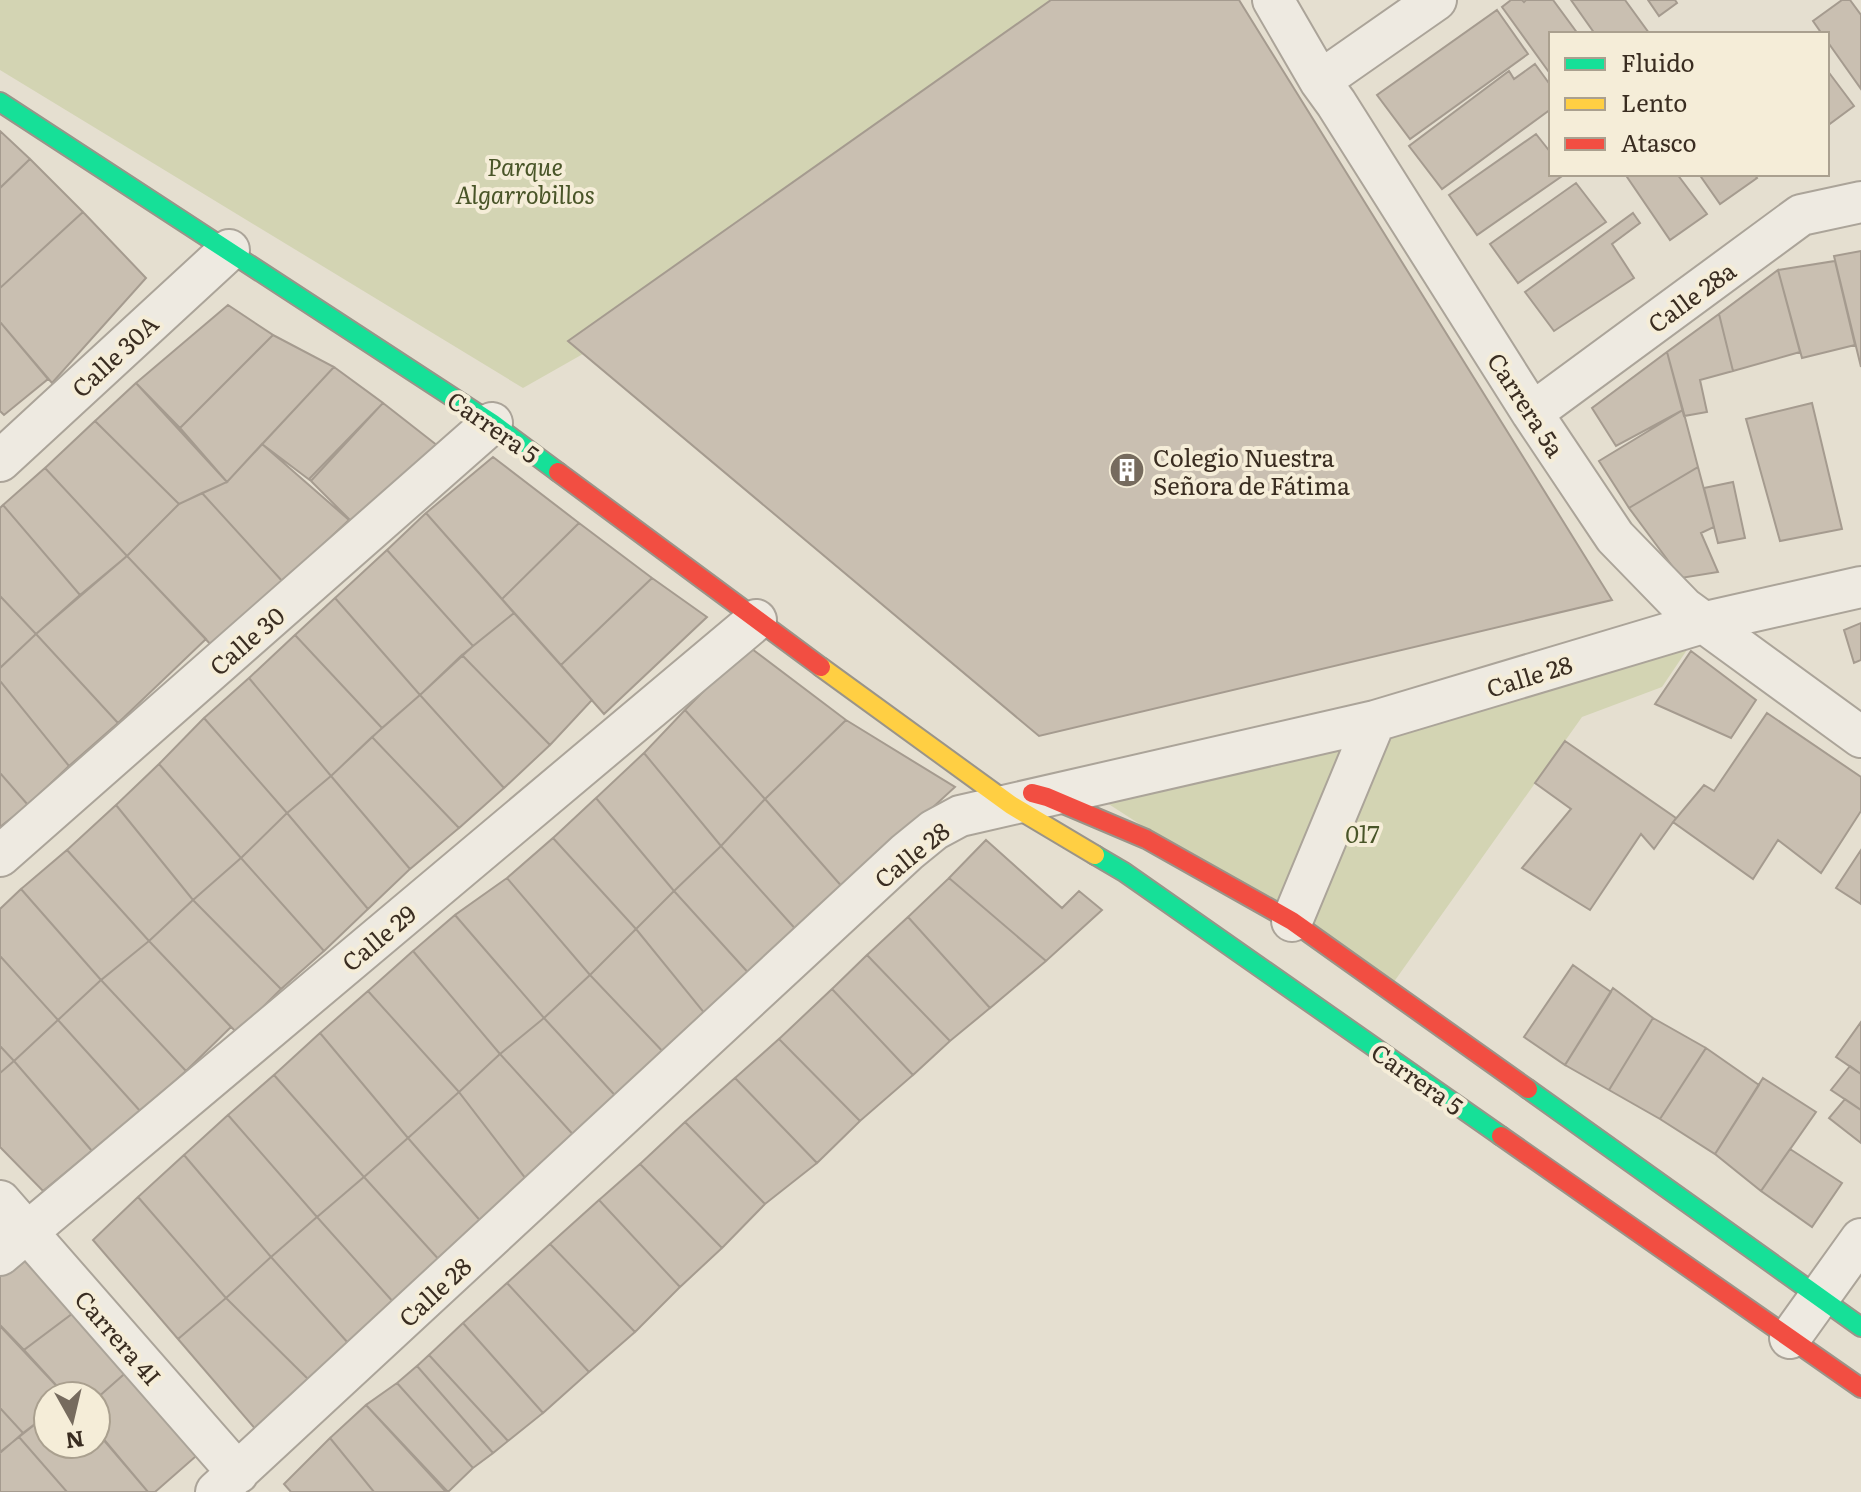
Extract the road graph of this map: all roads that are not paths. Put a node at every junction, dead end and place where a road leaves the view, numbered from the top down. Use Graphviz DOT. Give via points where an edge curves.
graph roads {
  1 [pos="1273,0"];
  2 [pos="1436,0"];
  3 [pos="1320,81"];
  4 [pos="0,102"];
  5 [pos="1861,170"];
  6 [pos="1861,202"];
  7 [pos="1801,215"];
  8 [pos="229,250"];
  9 [pos="1532,413"];
  10 [pos="492,423"];
  11 [pos="0,461"];
  12 [pos="1861,587"];
  13 [pos="756,620"];
  14 [pos="1706,622"];
  15 [pos="1375,721"];
  16 [pos="1861,737"];
  17 [pos="970,775"];
  18 [pos="1029,801"];
  19 [pos="0,856"];
  20 [pos="1292,921"];
  21 [pos="0,1201"];
  22 [pos="1861,1239"];
  23 [pos="13,1243"];
  24 [pos="1818,1298"];
  25 [pos="1861,1327"];
  26 [pos="1790,1338"];
  27 [pos="1861,1388"];
  28 [pos="227,1482"];
  1 -- 3 [label="street, Carrera 5a"];
  2 -- 3 [label="street"];
  3 -- 9 [label="street, Carrera 5a"];
  4 -- 8 [label="street, Carrera 5"];
  5 -- 7 [label="street"];
  6 -- 7 [label="street, Calle 28a"];
  7 -- 9 [label="street, Calle 28a"];
  8 -- 10 [label="street, Carrera 5"];
  8 -- 11 [label="street, Calle 30A"];
  9 -- 14 [label="street, Carrera 5a" via="1615,537 1684,608"];
  10 -- 13 [label="street, Carrera 5"];
  10 -- 19 [label="street, Calle 30"];
  12 -- 14 [label="street, Calle 28"];
  13 -- 17 [label="street, Carrera 5"];
  13 -- 23 [label="street, Calle 29"];
  14 -- 15 [label="street, Calle 28"];
  14 -- 16 [label="street, Carrera 5a"];
  15 -- 18 [label="street, Calle 28"];
  15 -- 20 [label="street"];
  17 -- 18 [label="street, Carrera 5"];
  17 -- 18 [label="street, Carrera 5"];
  18 -- 20 [label="street, Carrera 5" via="1146,839"];
  18 -- 26 [label="street, Carrera 5"];
  18 -- 28 [label="street, Calle 28" via="960,816 925,836"];
  20 -- 24 [label="street, Carrera 5"];
  21 -- 23 [label="street, Carrera 4I"];
  22 -- 24 [label="street"];
  23 -- 28 [label="street, Carrera 4I"];
  24 -- 25 [label="street, Carrera 5"];
  24 -- 26 [label="street"];
  26 -- 27 [label="street, Carrera 5"];
}
